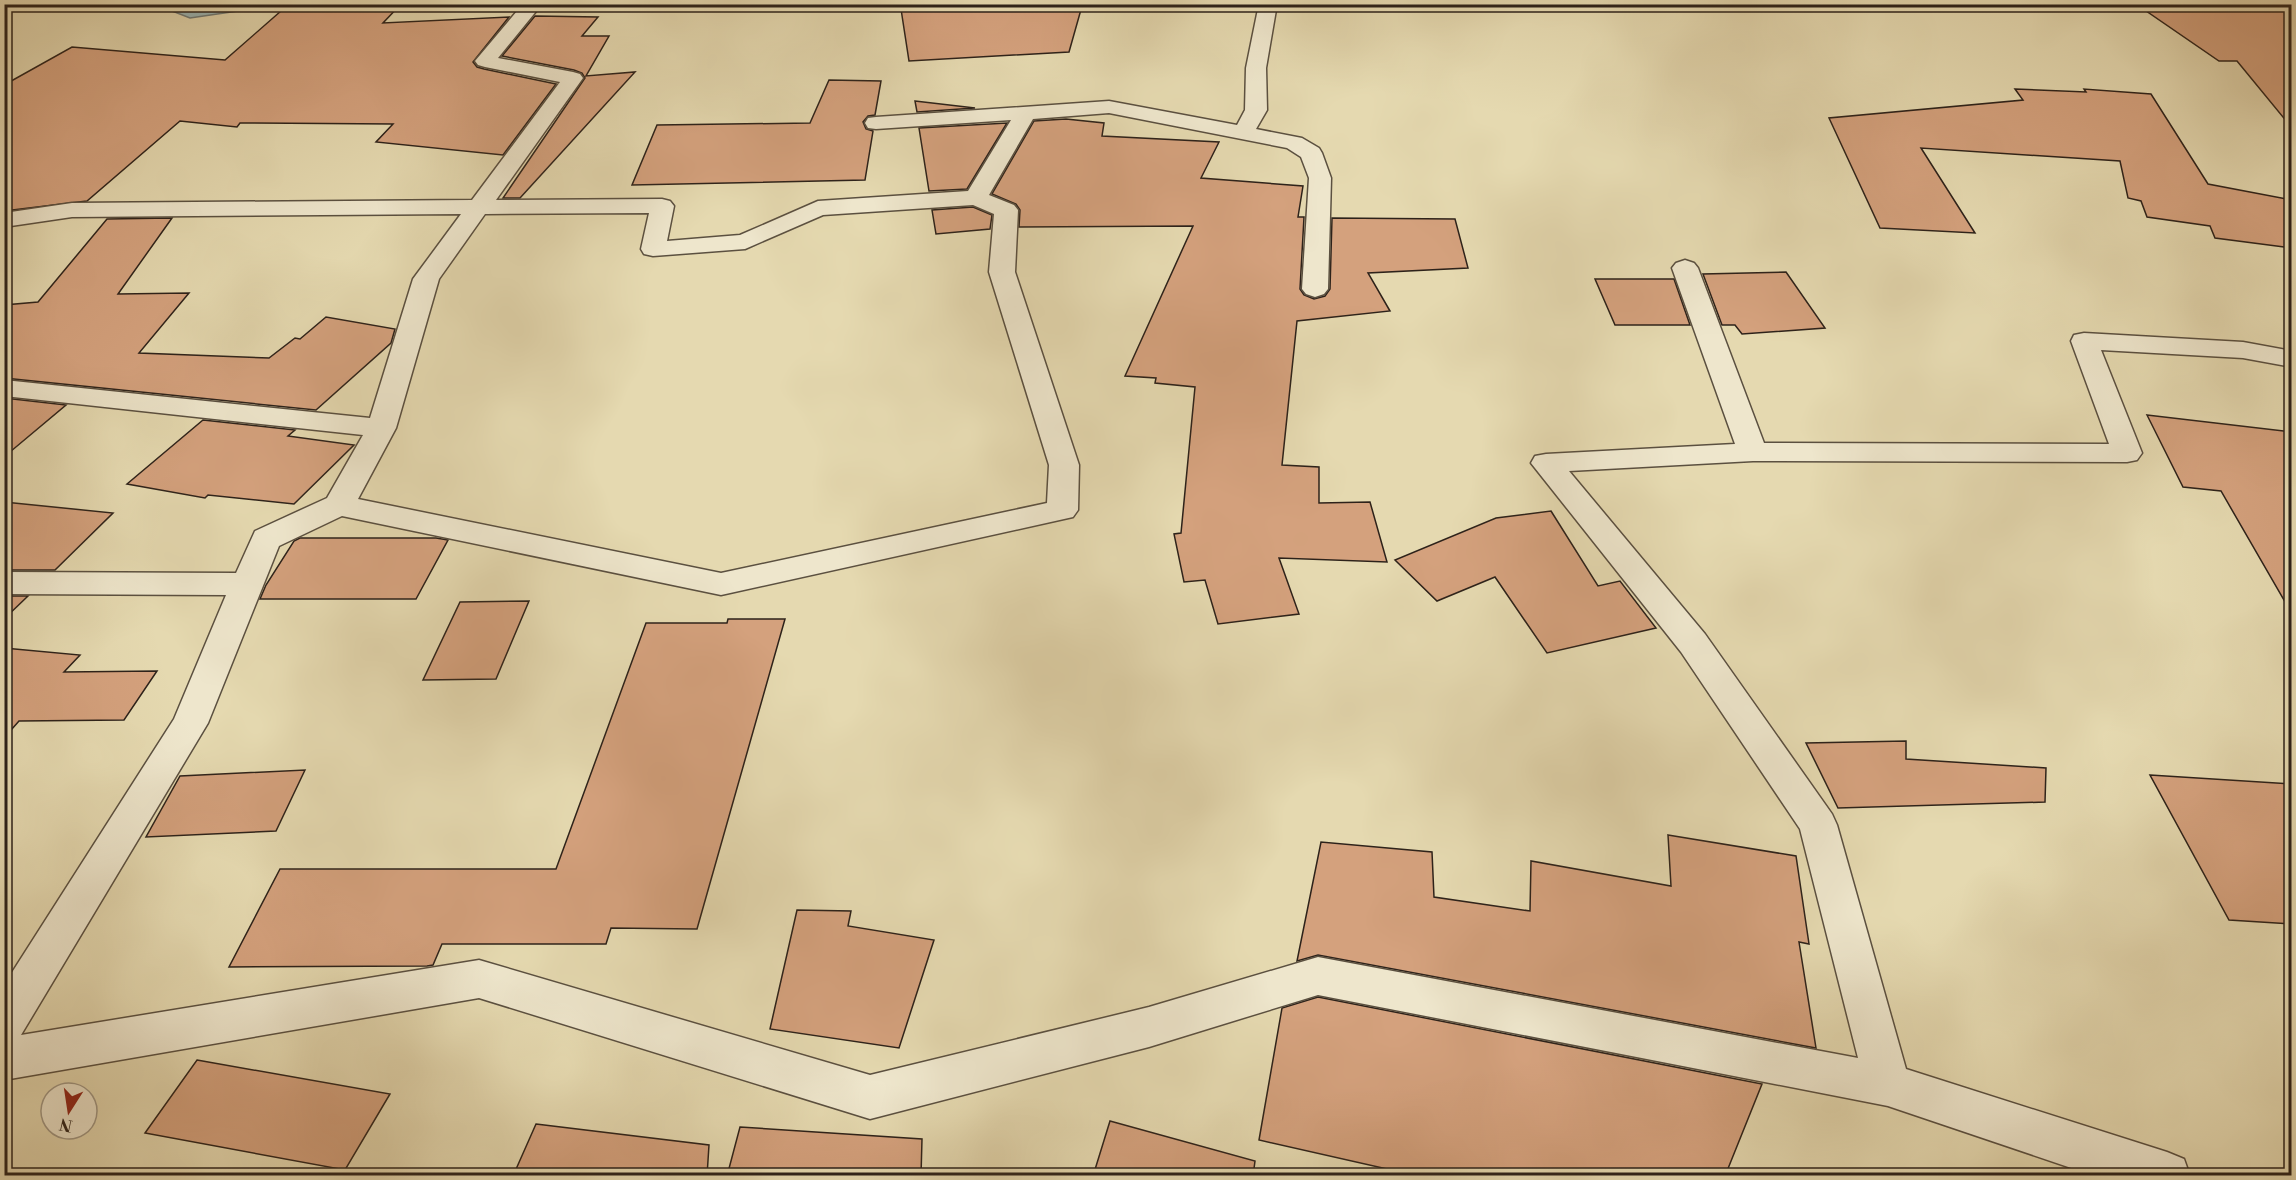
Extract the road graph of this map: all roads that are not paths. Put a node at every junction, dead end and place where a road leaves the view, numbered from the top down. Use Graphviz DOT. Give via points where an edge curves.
graph roads {
  1 [pos="533,4"];
  2 [pos="1268,4"];
  3 [pos="1026,113"];
  4 [pos="876,123"];
  5 [pos="1244,132"];
  6 [pos="976,198"];
  7 [pos="479,207"];
  8 [pos="4,220"];
  9 [pos="1685,268"];
  10 [pos="1315,289"];
  11 [pos="2292,359"];
  12 [pos="4,388"];
  13 [pos="381,428"];
  14 [pos="1753,452"];
  15 [pos="339,505"];
  16 [pos="4,583"];
  17 [pos="248,584"];
  18 [pos="4,1024"];
  19 [pos="4,1059"];
  20 [pos="1888,1085"];
  21 [pos="2167,1176"];
  1 -- 7 [label="street" via="485,61 573,78"];
  2 -- 5 [label="street" via="1256,68 1256,110"];
  3 -- 4 [label="street"];
  3 -- 5 [label="street" via="1109,107"];
  3 -- 6 [label="street"];
  5 -- 10 [label="street" via="1294,142 1311,153 1320,178"];
  6 -- 7 [label="street" via="818,208 745,242 653,249 662,206"];
  6 -- 15 [label="street" via="1006,210 1002,272 1064,465 1062,510 721,584"];
  7 -- 8 [label="street" via="72,210"];
  7 -- 13 [label="street" via="426,279"];
  9 -- 14 [label="street"];
  11 -- 14 [label="street" via="2243,350 2084,341 2127,453"];
  12 -- 13 [label="street"];
  13 -- 15 [label="street"];
  14 -- 20 [label="street" via="1546,463 1694,642 1818,825"];
  15 -- 17 [label="street" via="266,539"];
  16 -- 17 [label="street"];
  17 -- 18 [label="street" via="190,723"];
  19 -- 20 [label="street" via="479,979 870,1097 1149,1027 1318,976"];
  20 -- 21 [label="street"];
}
